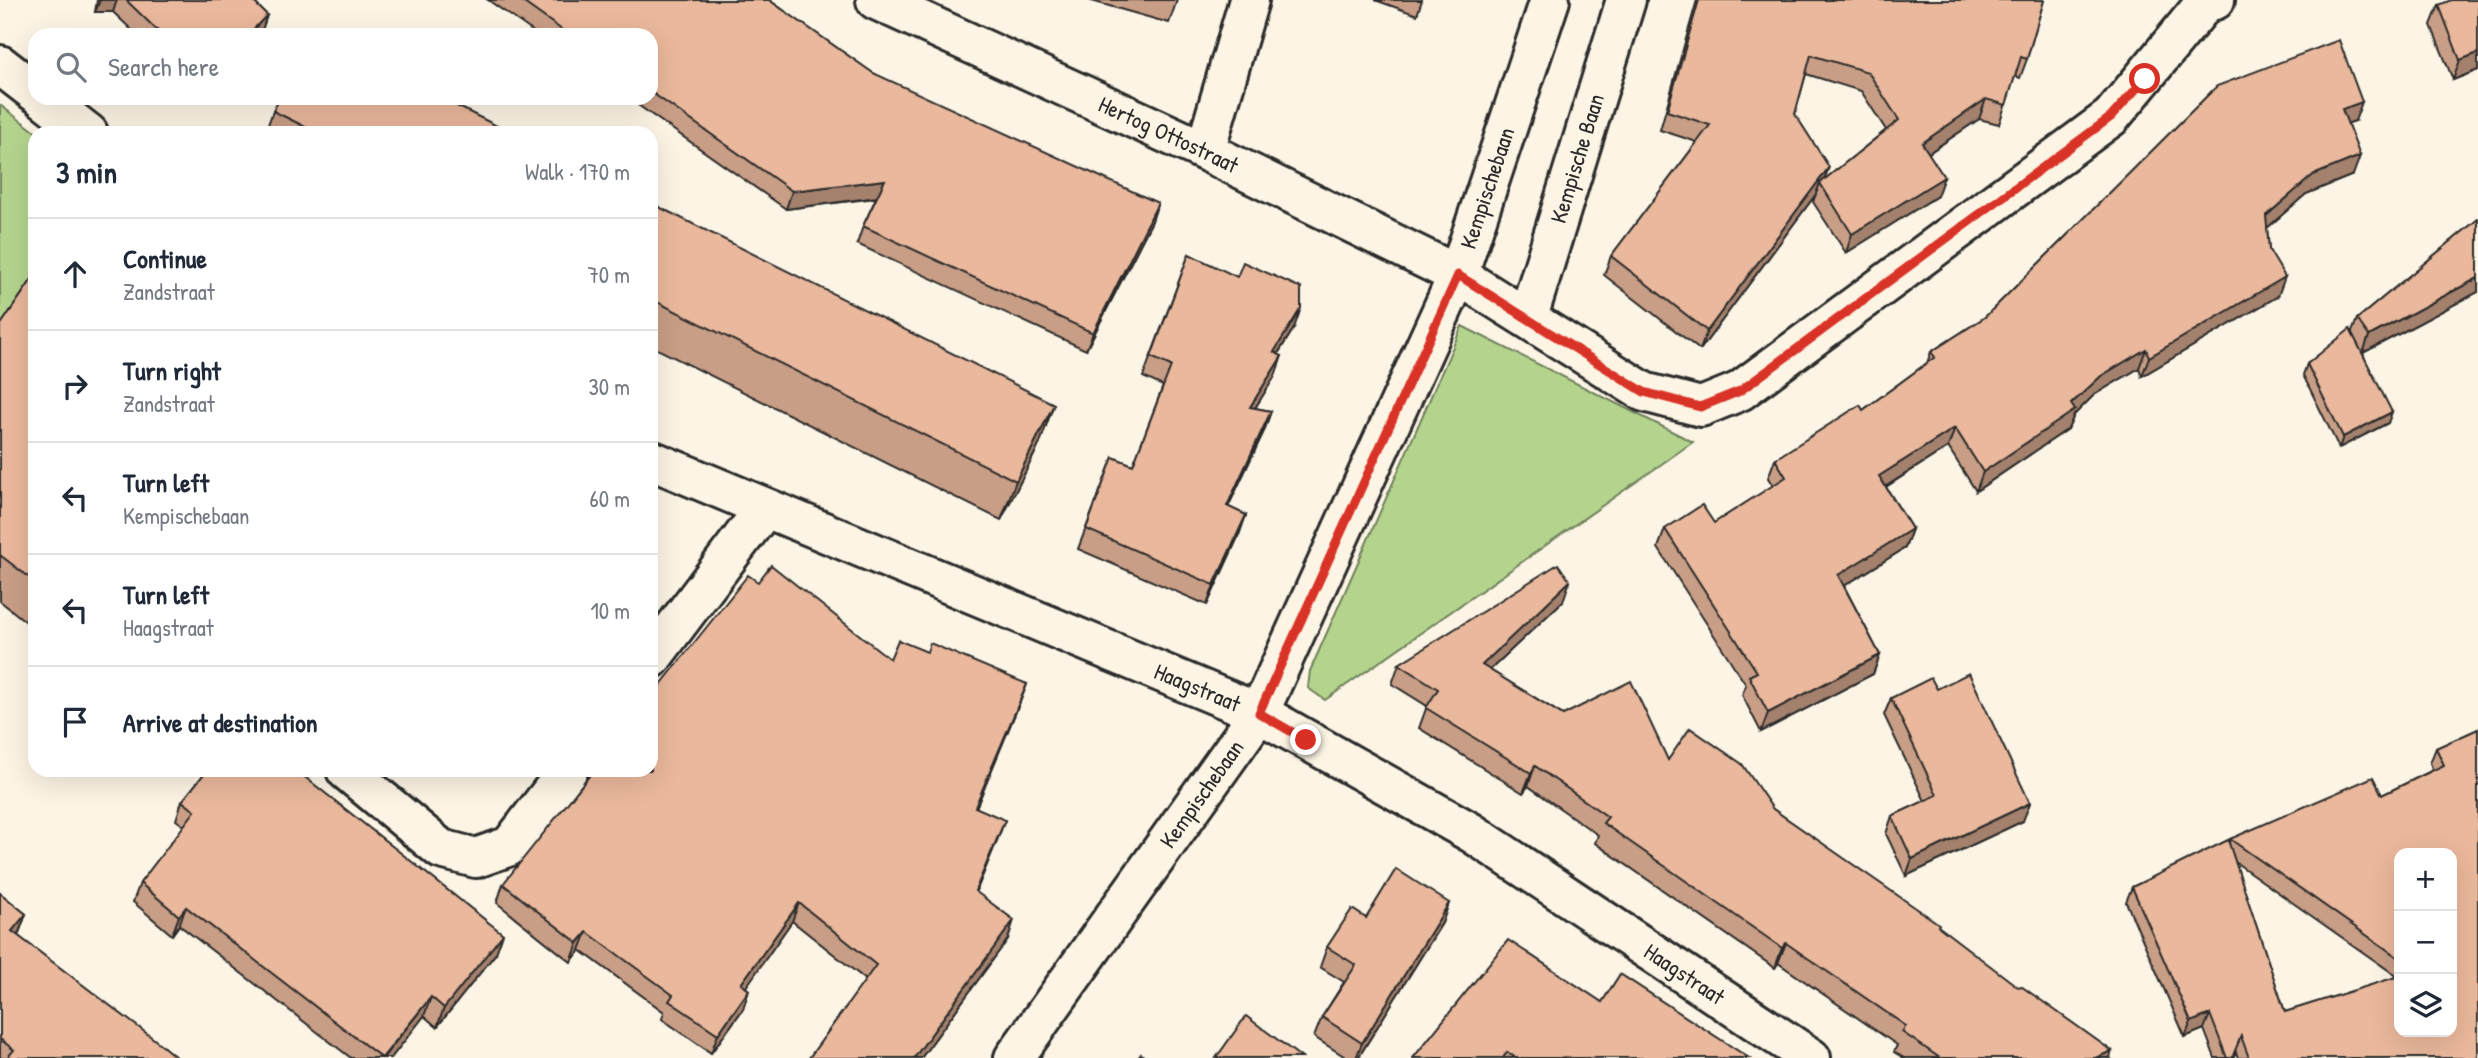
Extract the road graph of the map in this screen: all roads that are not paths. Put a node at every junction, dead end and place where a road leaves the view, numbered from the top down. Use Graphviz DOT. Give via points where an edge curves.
graph roads {
  1 [pos="876,0"];
  2 [pos="1248,0"];
  3 [pos="1550,0"];
  4 [pos="1626,0"];
  5 [pos="2207,1"];
  6 [pos="0,65"];
  7 [pos="28,87"];
  8 [pos="52,105"];
  9 [pos="79,126"];
  10 [pos="1205,151"];
  11 [pos="1458,275"];
  12 [pos="1528,317"];
  13 [pos="658,463"];
  14 [pos="765,509"];
  15 [pos="658,650"];
  16 [pos="1259,713"];
  17 [pos="354,777"];
  18 [pos="563,777"];
  19 [pos="1014,1058"];
  20 [pos="1811,1058"];
  1 -- 10 [label="street, Hertog Ottostraat"];
  2 -- 10 [label="street"];
  3 -- 11 [label="street, Kempischebaan"];
  4 -- 12 [label="street, Kempische Baan"];
  5 -- 12 [label="street, Hertog Ottostraat" via="2111,117 1740,391 1700,407 1644,392"];
  6 -- 7 [label="street"];
  8 -- 9 [label="street"];
  10 -- 11 [label="street, Hertog Ottostraat"];
  11 -- 12 [label="street, Hertog Ottostraat"];
  11 -- 16 [label="street, Kempischebaan"];
  13 -- 14 [label="street, Haagstraat"];
  14 -- 15 [label="street"];
  14 -- 16 [label="street, Haagstraat"];
  16 -- 19 [label="street, Kempischebaan"];
  16 -- 20 [label="street, Haagstraat" via="1472,833"];
  17 -- 18 [label="street" via="441,849 476,858 510,846"];
}
